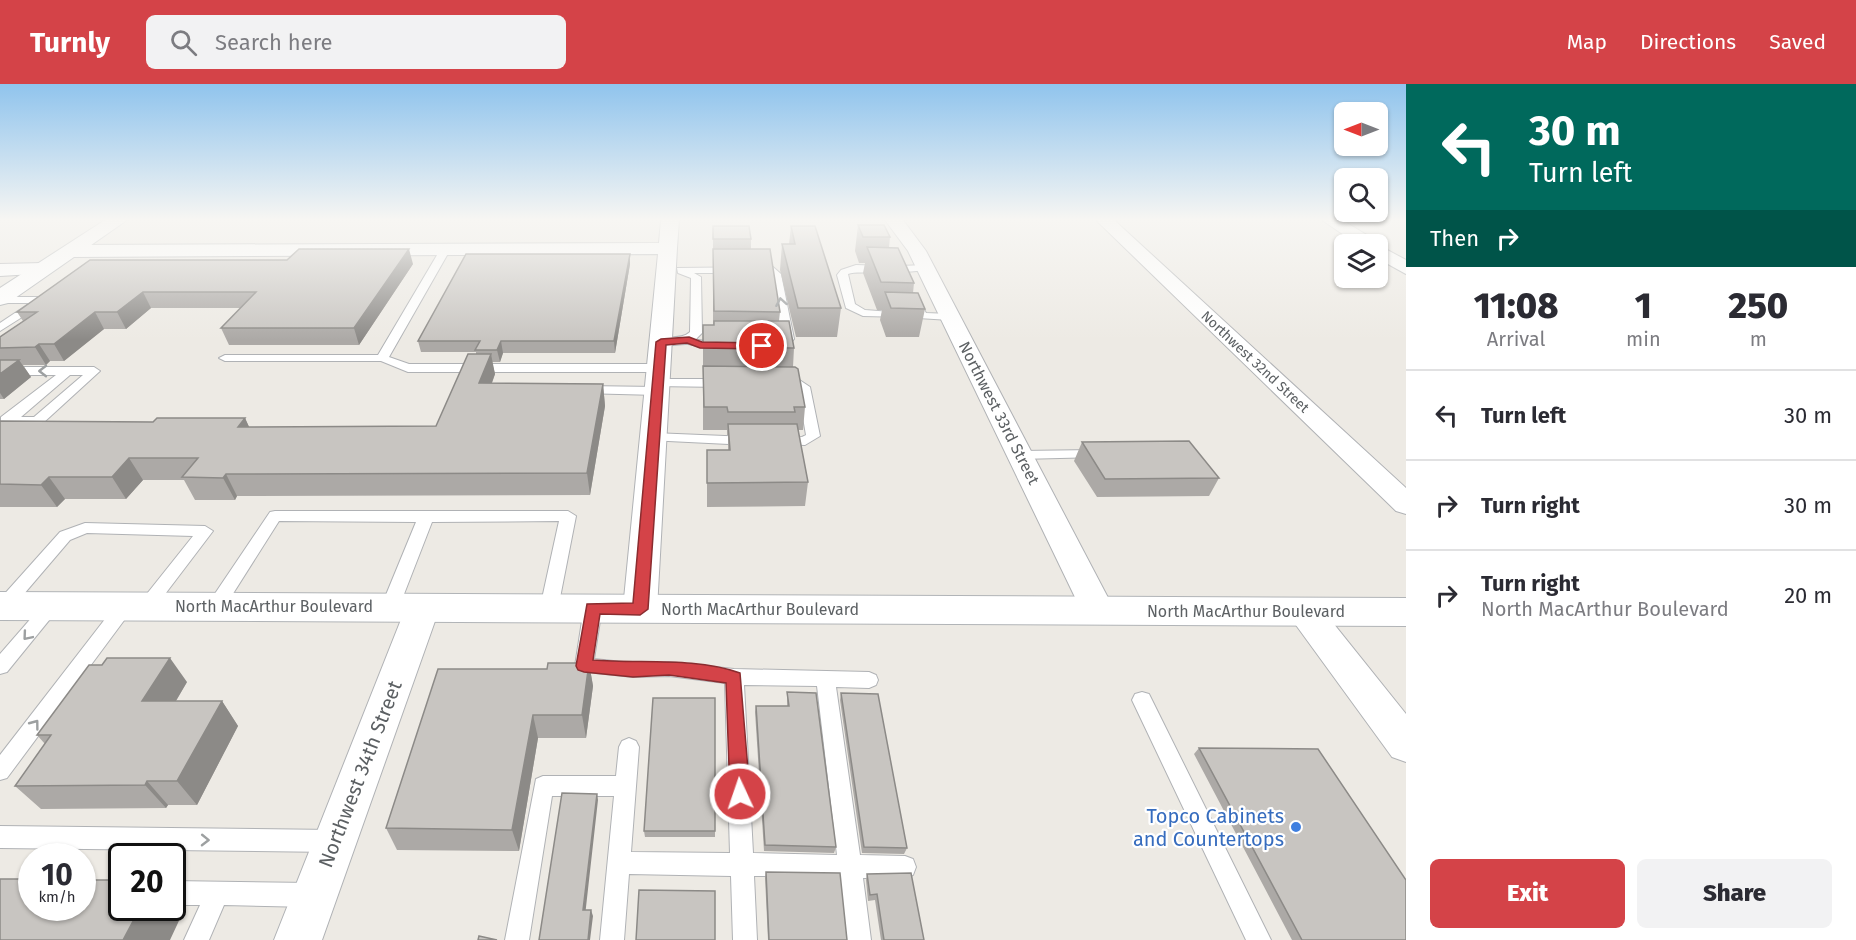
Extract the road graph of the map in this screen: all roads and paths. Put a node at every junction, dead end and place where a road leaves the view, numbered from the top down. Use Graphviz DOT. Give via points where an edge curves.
graph roads {
  1 [pos="57,260"];
  2 [pos="111,260"];
  3 [pos="263,260"];
  4 [pos="439,260"];
  5 [pos="618,260"];
  6 [pos="671,260"];
  7 [pos="922,260"];
  8 [pos="1146,260"];
  9 [pos="1393,260"];
  10 [pos="671,263"];
  11 [pos="105,264"];
  12 [pos="258,265"];
  13 [pos="926,268"];
  14 [pos="1406,268"];
  15 [pos="43,269"];
  16 [pos="899,269"];
  17 [pos="0,270"];
  18 [pos="0,299"];
  19 [pos="922,316"];
  20 [pos="950,317"];
  21 [pos="0,330"];
  22 [pos="17,332"];
  23 [pos="689,340"];
  24 [pos="661,342"];
  25 [pos="735,346"];
  26 [pos="782,346"];
  27 [pos="225,358"];
  28 [pos="382,358"];
  29 [pos="0,370"];
  30 [pos="67,371"];
  31 [pos="658,381"];
  32 [pos="739,383"];
  33 [pos="774,383"];
  34 [pos="575,390"];
  35 [pos="4,420"];
  36 [pos="653,437"];
  37 [pos="1108,454"];
  38 [pos="1020,455"];
  39 [pos="1406,504"];
  40 [pos="426,517"];
  41 [pos="53,604"];
  42 [pos="1,605"];
  43 [pos="136,605"];
  44 [pos="216,606"];
  45 [pos="406,607"];
  46 [pos="549,608"];
  47 [pos="593,608"];
  48 [pos="640,609"];
  49 [pos="1098,611"];
  50 [pos="1305,612"];
  51 [pos="1406,612"];
  52 [pos="0,667"];
  53 [pos="734,678"];
  54 [pos="826,680"];
  55 [pos="869,680"];
  56 [pos="1142,700"];
  57 [pos="1406,744"];
  58 [pos="629,747"];
  59 [pos="0,771"];
  60 [pos="626,786"];
  61 [pos="0,837"];
  62 [pos="335,841"];
  63 [pos="619,863"];
  64 [pos="744,864"];
  65 [pos="850,866"];
  66 [pos="905,867"];
  67 [pos="186,893"];
  68 [pos="217,894"];
  69 [pos="315,895"];
  70 [pos="196,940"];
  71 [pos="298,940"];
  72 [pos="517,940"];
  73 [pos="612,940"];
  74 [pos="745,940"];
  75 [pos="859,940"];
  76 [pos="1259,940"];
  1 -- 15 [label="main road"];
  2 -- 11 [label="lane"];
  3 -- 12 [label="lane"];
  4 -- 28 [label="lane"];
  5 -- 10 [label="street"];
  6 -- 10 [label="street"];
  7 -- 13 [label="street, Northwest 33rd Street"];
  8 -- 39 [label="street, Northwest 32nd Street"];
  9 -- 14 [label="street"];
  10 -- 23 [label="lane" via="696,277 696,333"];
  10 -- 24 [label="street"];
  26 -- 10 [label="lane, one-way" via="788,340 773,270"];
  13 -- 16 [label="lane"];
  13 -- 20 [label="street, Northwest 33rd Street"];
  15 -- 17 [label="street"];
  15 -- 18 [label="main road"];
  16 -- 19 [label="lane"];
  16 -- 19 [label="lane" via="856,268 844,272 850,306 874,315"];
  18 -- 21 [label="lane" via="46,297"];
  19 -- 20 [label="lane"];
  20 -- 38 [label="street, Northwest 33rd Street"];
  21 -- 22 [label="lane"];
  23 -- 24 [label="lane"];
  23 -- 25 [label="lane" via="700,345"];
  24 -- 31 [label="street"];
  27 -- 28 [label="lane"];
  28 -- 31 [label="lane" via="408,368"];
  30 -- 29 [label="lane, one-way"];
  30 -- 35 [label="lane"];
  30 -- 35 [label="lane" via="94,371 37,421"];
  31 -- 32 [label="lane"];
  31 -- 34 [label="lane"];
  31 -- 36 [label="street"];
  33 -- 36 [label="lane" via="798,383 804,387 813,436 805,441"];
  36 -- 48 [label="street"];
  37 -- 38 [label="lane"];
  38 -- 49 [label="street, Northwest 33rd Street"];
  40 -- 44 [label="lane" via="274,516"];
  40 -- 45 [label="lane"];
  40 -- 46 [label="lane" via="568,516"];
  41 -- 42 [label="main road, North MacArthur Boulevard"];
  41 -- 43 [label="main road, North MacArthur Boulevard"];
  41 -- 52 [label="lane, one-way"];
  42 -- 43 [label="lane" via="65,536 75,531 205,531"];
  43 -- 44 [label="main road, North MacArthur Boulevard"];
  59 -- 43 [label="lane, one-way"];
  44 -- 45 [label="main road, North MacArthur Boulevard"];
  45 -- 46 [label="main road, North MacArthur Boulevard"];
  45 -- 62 [label="street, Northwest 34th Street"];
  46 -- 47 [label="main road, North MacArthur Boulevard"];
  47 -- 48 [label="main road, North MacArthur Boulevard"];
  47 -- 53 [label="lane" via="584,666 669,669"];
  48 -- 49 [label="main road, North MacArthur Boulevard"];
  49 -- 50 [label="main road, North MacArthur Boulevard"];
  50 -- 51 [label="main road, North MacArthur Boulevard"];
  50 -- 57 [label="street"];
  53 -- 54 [label="lane"];
  53 -- 64 [label="lane"];
  54 -- 55 [label="lane"];
  54 -- 65 [label="lane"];
  56 -- 76 [label="lane"];
  58 -- 60 [label="lane"];
  60 -- 63 [label="lane"];
  60 -- 72 [label="lane" via="543,786"];
  61 -- 62 [label="lane, one-way"];
  62 -- 69 [label="street, Northwest 34th Street"];
  63 -- 64 [label="lane"];
  63 -- 73 [label="lane"];
  64 -- 65 [label="lane"];
  64 -- 74 [label="lane"];
  65 -- 66 [label="lane"];
  65 -- 75 [label="lane"];
  67 -- 68 [label="lane"];
  68 -- 69 [label="lane"];
  68 -- 70 [label="lane"];
  69 -- 71 [label="street, Northwest 34th Street"];
}
